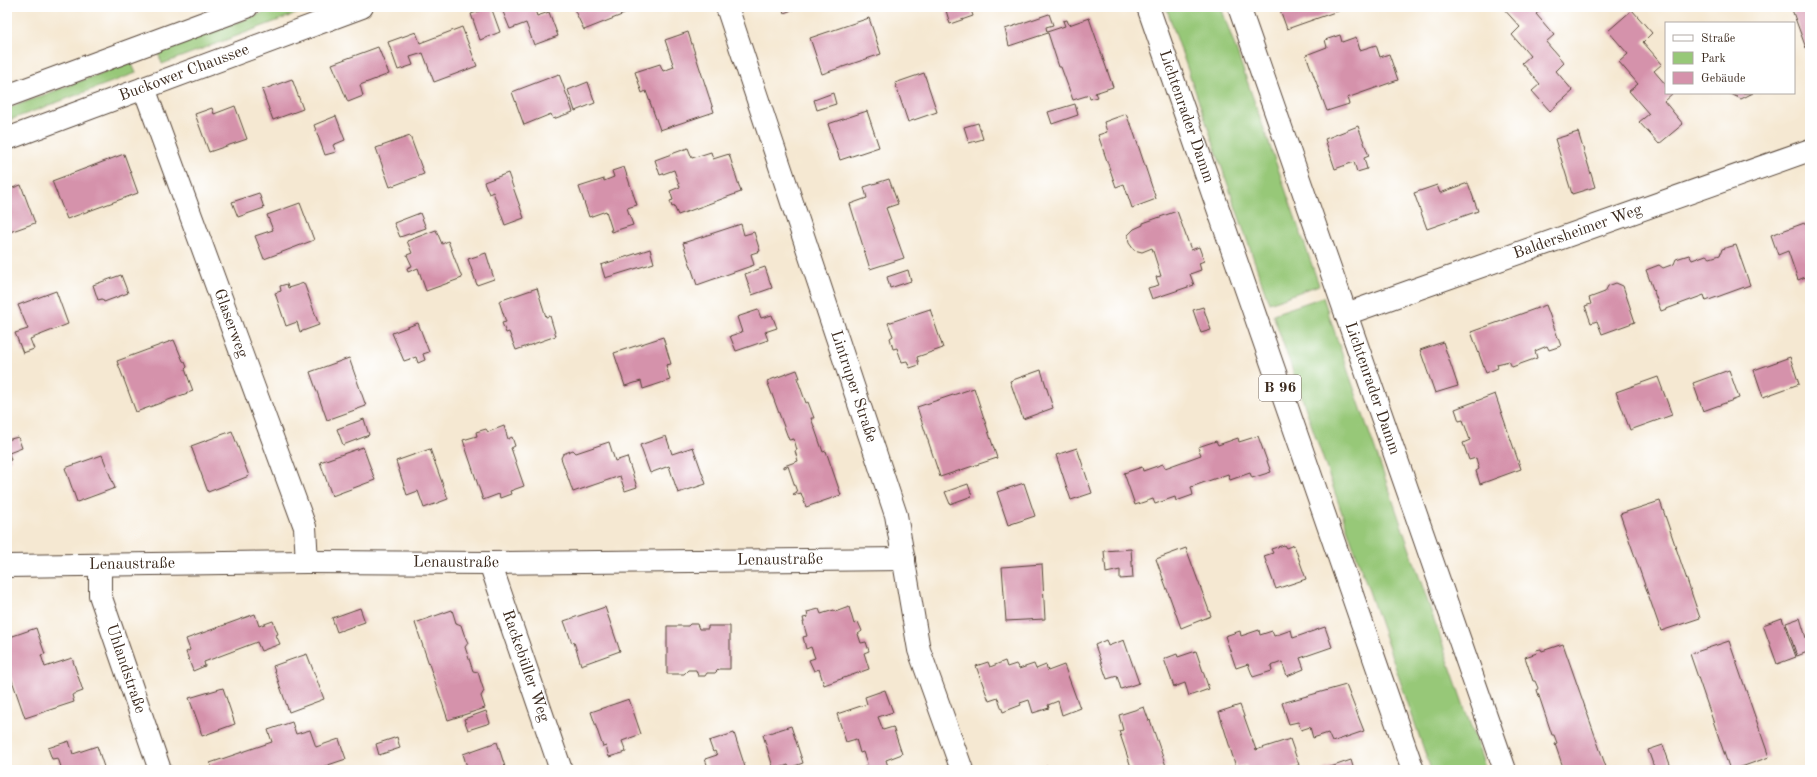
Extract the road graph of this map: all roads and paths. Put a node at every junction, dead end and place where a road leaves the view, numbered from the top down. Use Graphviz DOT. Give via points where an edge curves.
graph roads {
  1 [pos="247,7"];
  2 [pos="362,7"];
  3 [pos="727,7"];
  4 [pos="1148,7"];
  5 [pos="1239,7"];
  6 [pos="144,88"];
  7 [pos="7,96"];
  8 [pos="7,139"];
  9 [pos="1810,150"];
  10 [pos="1346,314"];
  11 [pos="904,559"];
  12 [pos="307,562"];
  13 [pos="490,563"];
  14 [pos="100,565"];
  15 [pos="7,566"];
  16 [pos="160,770"];
  17 [pos="561,770"];
  18 [pos="962,770"];
  19 [pos="1413,770"];
  20 [pos="1505,770"];
  1 -- 7 [label="street"];
  2 -- 6 [label="street, Buckower Chaussee"];
  3 -- 11 [label="street, Lintruper Straße" via="896,515"];
  4 -- 19 [label="street, Lichtenrader Damm / B 96"];
  5 -- 10 [label="street, Lichtenrader Damm"];
  6 -- 8 [label="street, Buckower Chaussee"];
  6 -- 12 [label="street, Glaserweg" via="305,527"];
  9 -- 10 [label="street, Baldersheimer Weg"];
  10 -- 20 [label="street, Lichtenrader Damm"];
  11 -- 13 [label="street, Lenaustraße"];
  11 -- 18 [label="street, Lintruper Straße" via="919,650"];
  12 -- 13 [label="street, Lenaustraße"];
  12 -- 14 [label="street, Lenaustraße"];
  13 -- 17 [label="street, Rackebüller Weg"];
  14 -- 15 [label="street, Lenaustraße"];
  14 -- 16 [label="street, Uhlandstraße" via="100,595"];
}
